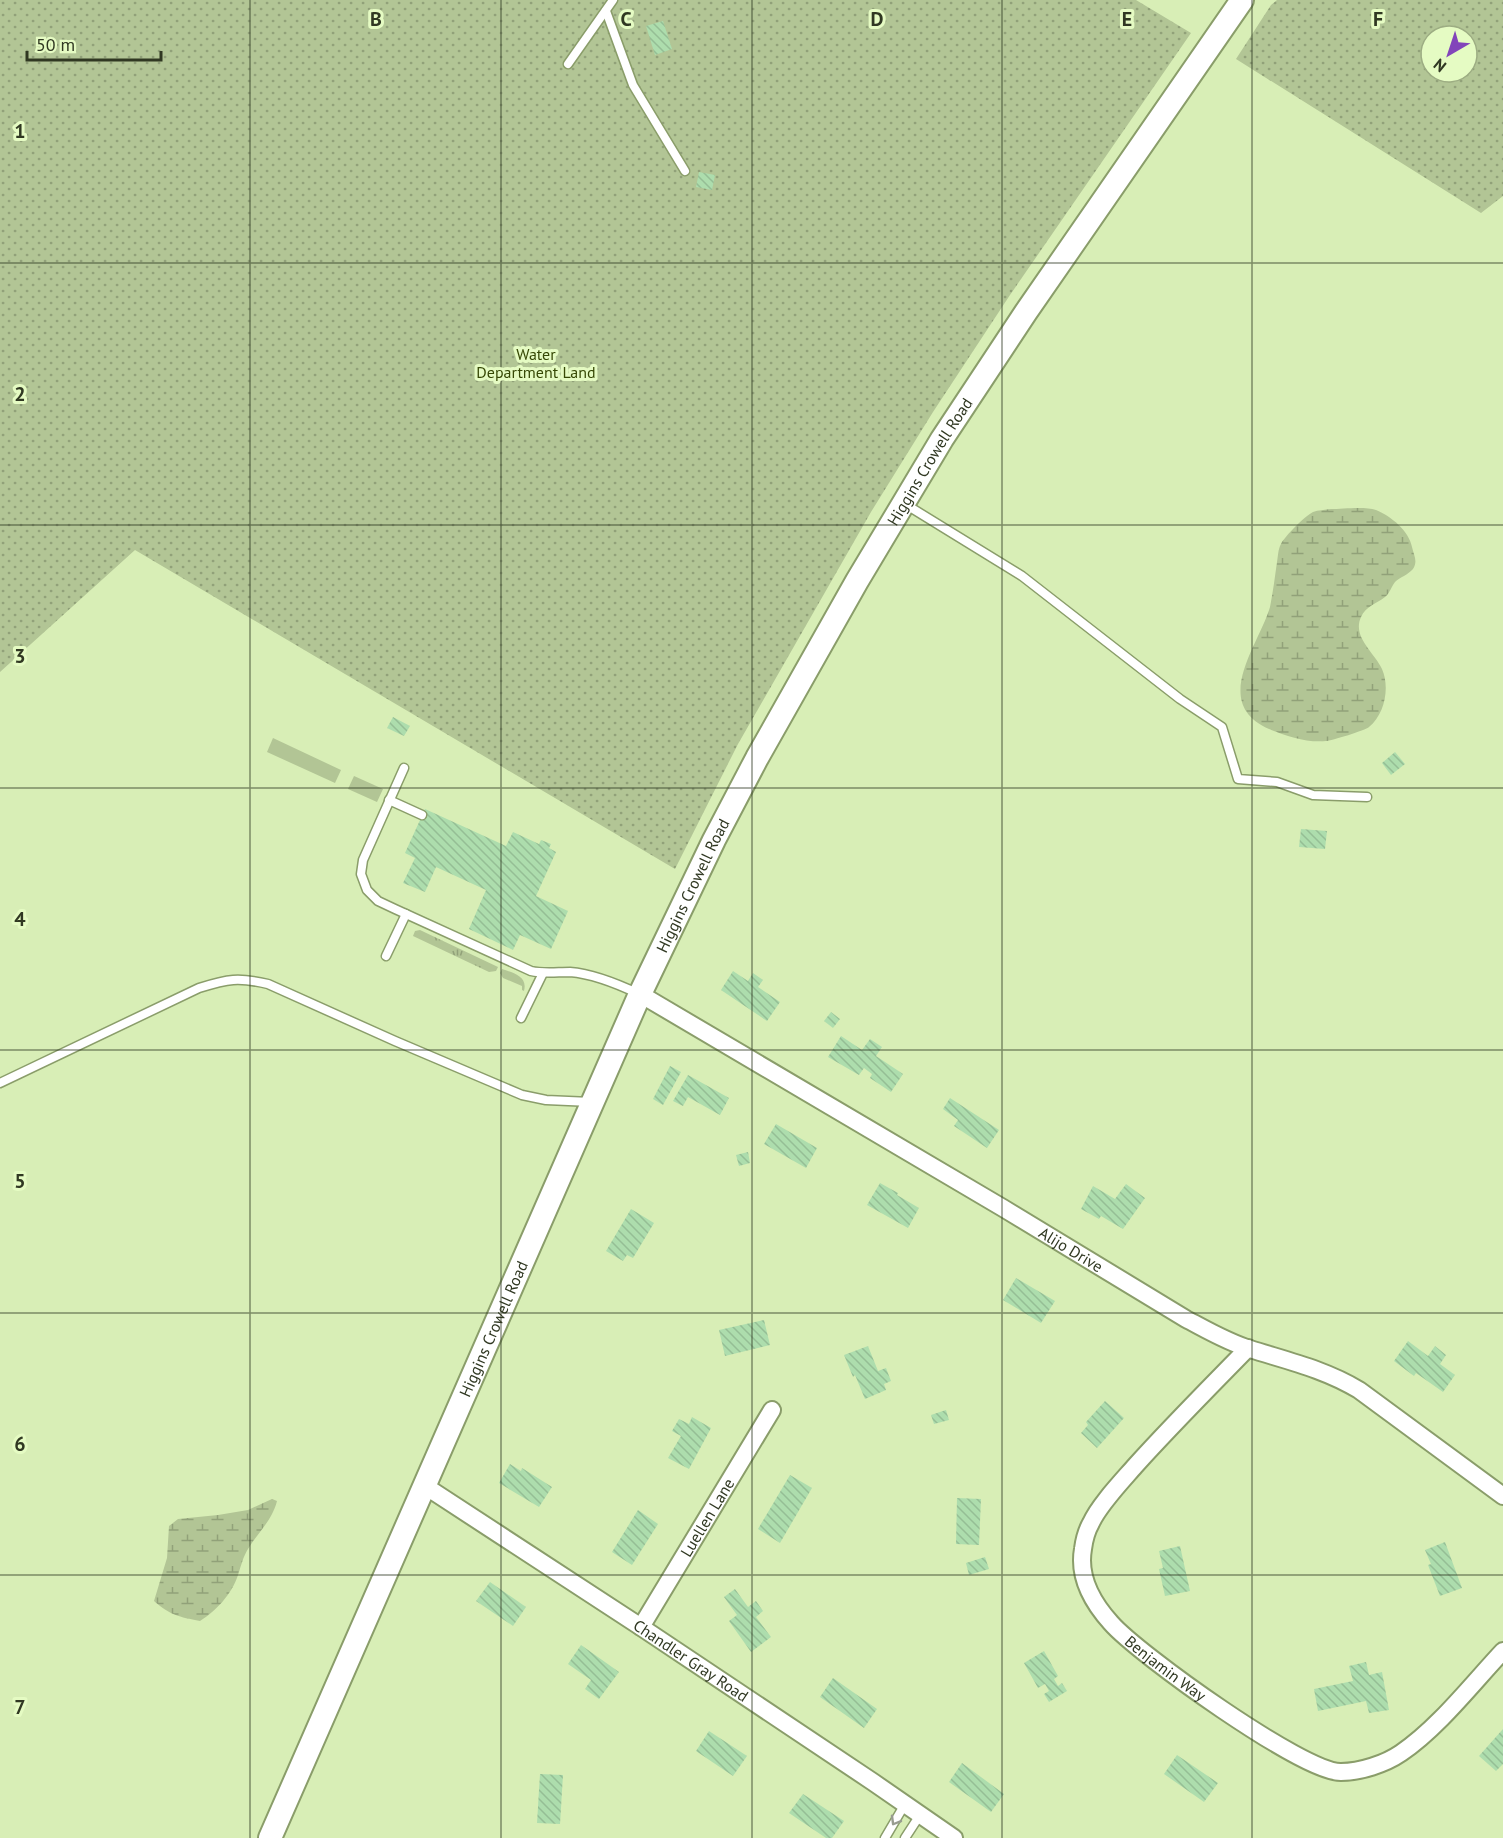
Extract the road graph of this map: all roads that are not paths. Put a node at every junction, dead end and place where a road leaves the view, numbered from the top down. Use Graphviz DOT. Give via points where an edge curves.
graph roads {
  1 [pos="613,0"];
  2 [pos="1242,0"];
  3 [pos="606,11"];
  4 [pos="568,64"];
  5 [pos="686,171"];
  6 [pos="904,503"];
  7 [pos="404,768"];
  8 [pos="1366,797"];
  9 [pos="389,800"];
  10 [pos="422,815"];
  11 [pos="406,914"];
  12 [pos="386,956"];
  13 [pos="543,973"];
  14 [pos="640,994"];
  15 [pos="521,1018"];
  16 [pos="0,1083"];
  17 [pos="591,1102"];
  18 [pos="1248,1348"];
  19 [pos="772,1410"];
  20 [pos="425,1486"];
  21 [pos="1503,1496"];
  22 [pos="641,1627"];
  23 [pos="1503,1651"];
  24 [pos="905,1804"];
  25 [pos="920,1815"];
  26 [pos="270,1838"];
  27 [pos="885,1838"];
  28 [pos="905,1838"];
  29 [pos="954,1838"];
  1 -- 3 [label="lane"];
  2 -- 6 [label="main road, Higgins Crowell Road" via="1026,312"];
  3 -- 4 [label="lane"];
  3 -- 5 [label="lane" via="633,85"];
  6 -- 8 [label="lane" via="1022,576 1222,727 1238,778 1277,782 1312,795"];
  6 -- 14 [label="main road, Higgins Crowell Road" via="757,758"];
  7 -- 9 [label="lane"];
  9 -- 10 [label="lane"];
  9 -- 11 [label="lane" via="363,860 361,874 372,896"];
  11 -- 12 [label="lane"];
  11 -- 13 [label="lane"];
  13 -- 14 [label="lane" via="588,975"];
  13 -- 15 [label="lane"];
  14 -- 17 [label="main road, Higgins Crowell Road"];
  14 -- 18 [label="street, Alijo Drive" via="1186,1319"];
  16 -- 17 [label="lane" via="199,988 226,979 268,984 522,1095"];
  17 -- 20 [label="main road, Higgins Crowell Road"];
  18 -- 21 [label="street, Alijo Drive" via="1342,1380"];
  18 -- 23 [label="street, Benjamin Way" via="1161,1437 1091,1523 1083,1550 1083,1577 1096,1604 1112,1624 1141,1650 1274,1743 1339,1772 1379,1764 1400,1754 1437,1722"];
  19 -- 22 [label="street, Luellen Lane"];
  20 -- 22 [label="street, Chandler Gray Road"];
  20 -- 26 [label="main road, Higgins Crowell Road"];
  22 -- 24 [label="street, Chandler Gray Road"];
  24 -- 25 [label="street, Chandler Gray Road"];
  24 -- 27 [label="lane, one-way"];
  25 -- 28 [label="lane"];
  25 -- 29 [label="street, Chandler Gray Road"];
}
